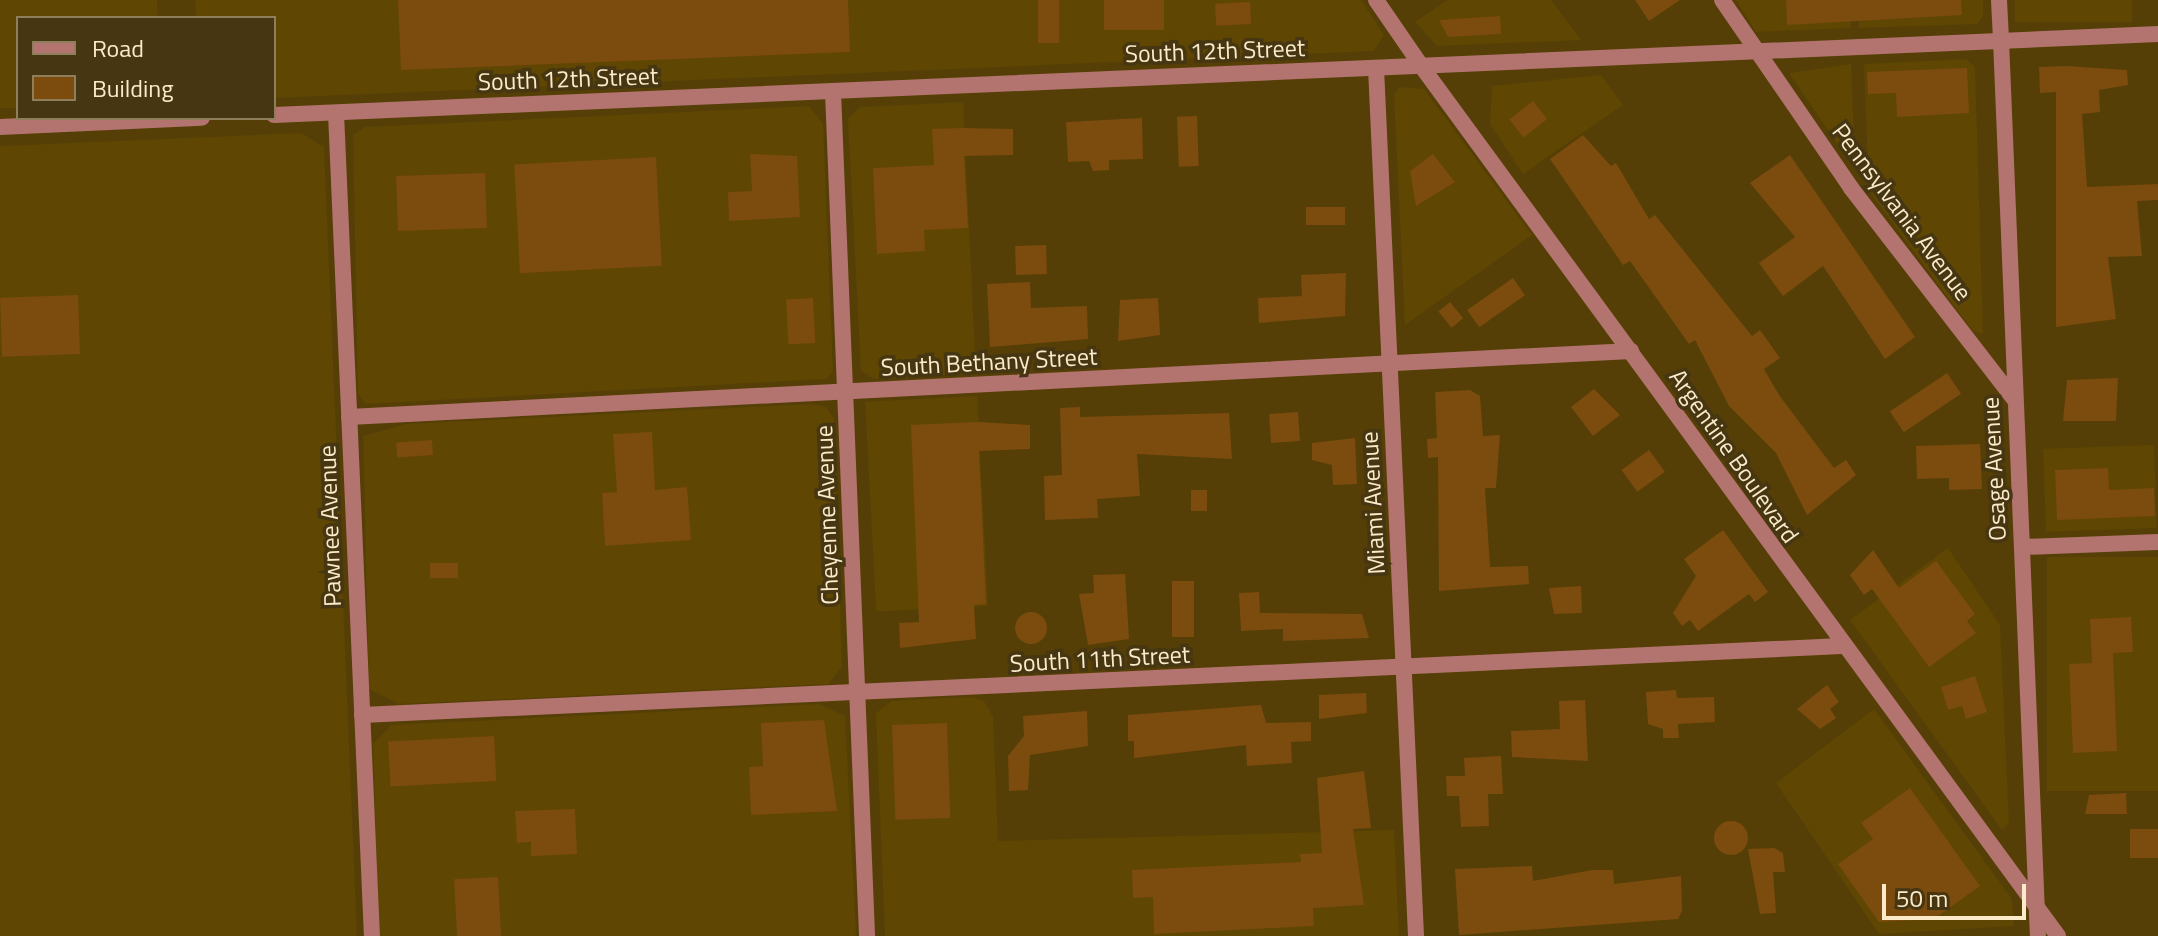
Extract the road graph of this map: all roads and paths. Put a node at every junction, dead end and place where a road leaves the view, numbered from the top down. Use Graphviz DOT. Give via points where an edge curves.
graph roads {
  1 [pos="1376,0"];
  2 [pos="1999,0"];
  3 [pos="1724,1"];
  4 [pos="2158,34"];
  5 [pos="2001,40"];
  6 [pos="1754,50"];
  7 [pos="1422,67"];
  8 [pos="1376,68"];
  9 [pos="833,92"];
  10 [pos="336,113"];
  11 [pos="276,115"];
  12 [pos="157,120"];
  13 [pos="0,127"];
  14 [pos="1631,351"];
  15 [pos="1391,364"];
  16 [pos="846,393"];
  17 [pos="2015,400"];
  18 [pos="349,417"];
  19 [pos="2158,542"];
  20 [pos="2022,547"];
  21 [pos="1841,646"];
  22 [pos="1404,670"];
  23 [pos="857,694"];
  24 [pos="362,715"];
  25 [pos="2038,908"];
  26 [pos="372,936"];
  27 [pos="867,936"];
  28 [pos="1416,936"];
  29 [pos="2038,936"];
  30 [pos="2058,936"];
  1 -- 7 [label="street, Argentine Boulevard"];
  2 -- 5 [label="street, Osage Avenue"];
  3 -- 6 [label="street, Pennsylvania Avenue"];
  4 -- 5 [label="street, South 12th Street"];
  5 -- 6 [label="street, South 12th Street"];
  5 -- 17 [label="street, Osage Avenue"];
  6 -- 7 [label="street, South 12th Street"];
  6 -- 17 [label="street, Pennsylvania Avenue"];
  7 -- 8 [label="street, South 12th Street"];
  7 -- 14 [label="street, Argentine Boulevard"];
  8 -- 9 [label="street, South 12th Street"];
  8 -- 15 [label="street, Miami Avenue"];
  9 -- 10 [label="street, South 12th Street"];
  9 -- 16 [label="street, Cheyenne Avenue"];
  10 -- 11 [label="street, South 12th Street"];
  10 -- 18 [label="street, Pawnee Avenue"];
  12 -- 13 [label="street"];
  14 -- 15 [label="street, South Bethany Street"];
  14 -- 21 [label="street, Argentine Boulevard"];
  15 -- 16 [label="street, South Bethany Street"];
  15 -- 22 [label="street, Miami Avenue"];
  16 -- 18 [label="street, South Bethany Street"];
  16 -- 23 [label="street, Cheyenne Avenue"];
  17 -- 20 [label="street, Osage Avenue"];
  18 -- 24 [label="street, Pawnee Avenue"];
  19 -- 20 [label="street"];
  20 -- 25 [label="street, Osage Avenue"];
  21 -- 22 [label="street, South 11th Street"];
  21 -- 25 [label="street, Argentine Boulevard"];
  22 -- 23 [label="street, South 11th Street"];
  22 -- 28 [label="street, Miami Avenue"];
  23 -- 24 [label="street, South 11th Street"];
  23 -- 27 [label="street, Cheyenne Avenue"];
  24 -- 26 [label="street, Pawnee Avenue"];
  25 -- 29 [label="street, Osage Avenue"];
  25 -- 30 [label="street, Argentine Boulevard"];
}
